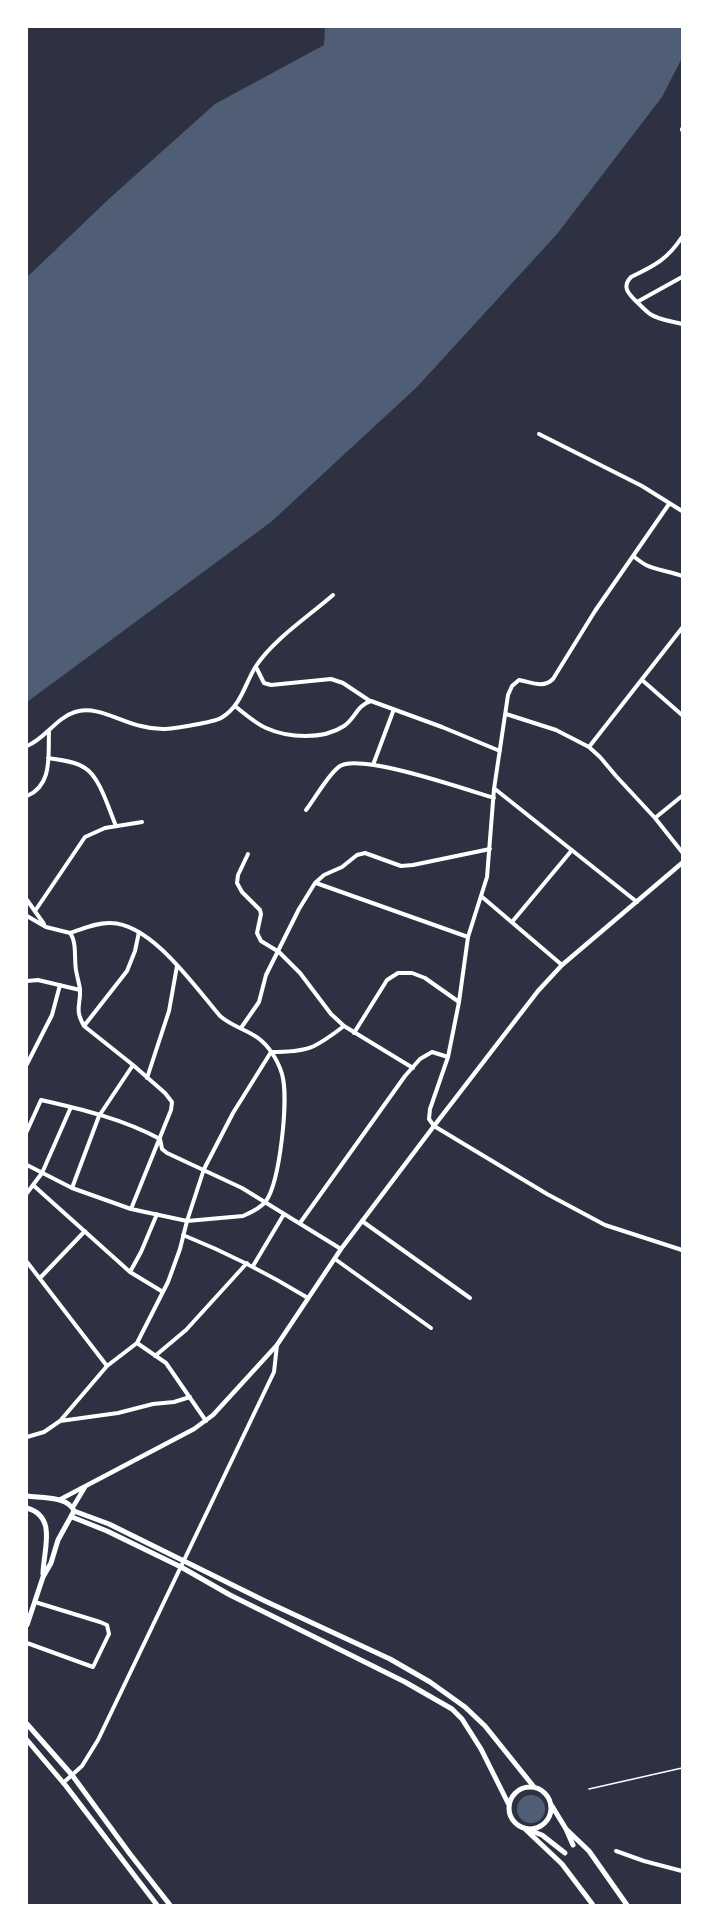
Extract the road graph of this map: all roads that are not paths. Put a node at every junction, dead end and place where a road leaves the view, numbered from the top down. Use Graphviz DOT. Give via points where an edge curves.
graph roads {
  1 [pos="682,237"];
  2 [pos="682,278"];
  3 [pos="637,302"];
  4 [pos="682,324"];
  5 [pos="539,434"];
  6 [pos="669,504"];
  7 [pos="682,511"];
  8 [pos="633,556"];
  9 [pos="682,576"];
  10 [pos="333,595"];
  11 [pos="682,628"];
  12 [pos="255,667"];
  13 [pos="642,680"];
  14 [pos="371,701"];
  15 [pos="235,706"];
  16 [pos="394,710"];
  17 [pos="506,714"];
  18 [pos="682,715"];
  19 [pos="49,732"];
  20 [pos="27,746"];
  21 [pos="589,747"];
  22 [pos="500,751"];
  23 [pos="48,758"];
  24 [pos="373,765"];
  25 [pos="494,789"];
  26 [pos="682,795"];
  27 [pos="27,796"];
  28 [pos="494,798"];
  29 [pos="306,810"];
  30 [pos="655,818"];
  31 [pos="142,822"];
  32 [pos="116,826"];
  33 [pos="490,849"];
  34 [pos="572,850"];
  35 [pos="682,852"];
  36 [pos="248,854"];
  37 [pos="682,863"];
  38 [pos="315,883"];
  39 [pos="481,896"];
  40 [pos="27,900"];
  41 [pos="637,902"];
  42 [pos="35,911"];
  43 [pos="27,916"];
  44 [pos="512,922"];
  45 [pos="46,927"];
  46 [pos="139,932"];
  47 [pos="70,933"];
  48 [pos="468,937"];
  49 [pos="279,952"];
  50 [pos="562,965"];
  51 [pos="177,966"];
  52 [pos="27,981"];
  53 [pos="60,986"];
  54 [pos="80,990"];
  55 [pos="459,1002"];
  56 [pos="84,1026"];
  57 [pos="344,1026"];
  58 [pos="240,1028"];
  59 [pos="354,1033"];
  60 [pos="271,1052"];
  61 [pos="448,1057"];
  62 [pos="27,1064"];
  63 [pos="133,1065"];
  64 [pos="413,1068"];
  65 [pos="147,1078"];
  66 [pos="71,1107"];
  67 [pos="99,1116"];
  68 [pos="434,1126"];
  69 [pos="27,1131"];
  70 [pos="160,1139"];
  71 [pos="27,1165"];
  72 [pos="204,1169"];
  73 [pos="42,1173"];
  74 [pos="33,1185"];
  75 [pos="72,1188"];
  76 [pos="27,1193"];
  77 [pos="265,1202"];
  78 [pos="131,1209"];
  79 [pos="157,1214"];
  80 [pos="284,1214"];
  81 [pos="187,1221"];
  82 [pos="362,1221"];
  83 [pos="300,1223"];
  84 [pos="85,1231"];
  85 [pos="183,1235"];
  86 [pos="341,1249"];
  87 [pos="682,1250"];
  88 [pos="335,1259"];
  89 [pos="27,1262"];
  90 [pos="247,1263"];
  91 [pos="253,1266"];
  92 [pos="130,1272"];
  93 [pos="40,1278"];
  94 [pos="163,1292"];
  95 [pos="308,1298"];
  96 [pos="470,1298"];
  97 [pos="431,1328"];
  98 [pos="137,1343"];
  99 [pos="277,1344"];
  100 [pos="155,1356"];
  101 [pos="107,1366"];
  102 [pos="190,1397"];
  103 [pos="206,1420"];
  104 [pos="60,1421"];
  105 [pos="27,1437"];
  106 [pos="85,1487"];
  107 [pos="27,1496"];
  108 [pos="58,1500"];
  109 [pos="27,1508"];
  110 [pos="73,1512"];
  111 [pos="184,1560"];
  112 [pos="181,1567"];
  113 [pos="43,1577"];
  114 [pos="34,1602"];
  115 [pos="27,1624"];
  116 [pos="27,1643"];
  117 [pos="477,1718"];
  118 [pos="27,1724"];
  119 [pos="466,1726"];
  120 [pos="27,1740"];
  121 [pos="682,1768"];
  122 [pos="72,1775"];
  123 [pos="63,1782"];
  124 [pos="534,1787"];
  125 [pos="589,1789"];
  126 [pos="509,1805"];
  127 [pos="552,1806"];
  128 [pos="523,1827"];
  129 [pos="566,1829"];
  130 [pos="573,1845"];
  131 [pos="616,1851"];
  132 [pos="565,1854"];
  133 [pos="682,1871"];
  134 [pos="157,1905"];
  135 [pos="170,1905"];
  136 [pos="592,1905"];
  137 [pos="627,1905"];
  1 -- 3 [label="street" via="664,260 627,282 628,294"];
  2 -- 3 [label="street"];
  3 -- 4 [label="street" via="649,314"];
  5 -- 6 [label="street" via="642,486"];
  6 -- 7 [label="street"];
  6 -- 8 [label="street"];
  8 -- 9 [label="street" via="658,570"];
  8 -- 17 [label="street" via="553,680 540,685 519,680 508,695"];
  10 -- 12 [label="street" via="274,644"];
  11 -- 13 [label="street"];
  12 -- 14 [label="street" via="264,683 331,679"];
  12 -- 15 [label="street"];
  13 -- 18 [label="street"];
  13 -- 21 [label="street"];
  14 -- 15 [label="street" via="364,703 346,725 332,732 306,736 265,728"];
  14 -- 16 [label="street"];
  15 -- 19 [label="street" via="220,718 163,729 90,711 75,712"];
  16 -- 22 [label="street"];
  16 -- 24 [label="street"];
  17 -- 21 [label="street" via="556,730"];
  17 -- 22 [label="street"];
  19 -- 20 [label="street"];
  19 -- 23 [label="street"];
  21 -- 30 [label="street"];
  22 -- 25 [label="street"];
  23 -- 27 [label="street" via="44,782"];
  23 -- 32 [label="street" via="75,763 91,772"];
  24 -- 28 [label="street"];
  24 -- 29 [label="street" via="359,762 338,767"];
  25 -- 28 [label="street"];
  25 -- 34 [label="street"];
  26 -- 30 [label="street"];
  28 -- 33 [label="street"];
  30 -- 35 [label="street"];
  31 -- 32 [label="street"];
  32 -- 42 [label="street" via="85,837"];
  33 -- 38 [label="street" via="413,866 401,866 365,853"];
  33 -- 39 [label="street" via="488,877"];
  34 -- 41 [label="street"];
  34 -- 44 [label="street"];
  36 -- 49 [label="street" via="237,883 260,910 257,933 261,940"];
  37 -- 41 [label="street"];
  38 -- 48 [label="street"];
  38 -- 49 [label="street"];
  39 -- 44 [label="street"];
  39 -- 48 [label="street"];
  40 -- 42 [label="street"];
  41 -- 50 [label="street"];
  42 -- 45 [label="street"];
  43 -- 45 [label="street"];
  44 -- 50 [label="street"];
  45 -- 47 [label="street"];
  46 -- 47 [label="street" via="111,922"];
  46 -- 51 [label="street"];
  46 -- 56 [label="street" via="127,971"];
  47 -- 54 [label="street"];
  48 -- 55 [label="street"];
  49 -- 57 [label="street"];
  49 -- 58 [label="street" via="266,975 259,1002"];
  50 -- 68 [label="street" via="510,1025"];
  51 -- 58 [label="street" via="220,1016"];
  51 -- 65 [label="street" via="170,1011"];
  52 -- 53 [label="street"];
  53 -- 54 [label="street"];
  53 -- 62 [label="street" via="52,1015"];
  54 -- 56 [label="street" via="78,1011"];
  55 -- 59 [label="street" via="425,978 398,973 387,980"];
  55 -- 61 [label="street"];
  56 -- 63 [label="street"];
  57 -- 59 [label="street"];
  57 -- 60 [label="street" via="309,1049"];
  58 -- 60 [label="street" via="256,1035"];
  59 -- 64 [label="street"];
  60 -- 72 [label="street"];
  60 -- 77 [label="street" via="284,1085 282,1150"];
  61 -- 64 [label="street" via="432,1052"];
  61 -- 68 [label="street" via="430,1109 429,1119"];
  63 -- 65 [label="street"];
  63 -- 67 [label="street"];
  64 -- 83 [label="street"];
  65 -- 70 [label="street" via="172,1102"];
  66 -- 67 [label="street"];
  66 -- 69 [label="street" via="41,1100"];
  66 -- 73 [label="street"];
  67 -- 70 [label="street"];
  67 -- 75 [label="street"];
  68 -- 82 [label="street"];
  68 -- 87 [label="street" via="605,1225"];
  70 -- 72 [label="street" via="167,1153"];
  70 -- 78 [label="street"];
  71 -- 73 [label="street"];
  72 -- 77 [label="street"];
  72 -- 81 [label="street"];
  73 -- 74 [label="street"];
  73 -- 75 [label="street"];
  74 -- 76 [label="street"];
  74 -- 84 [label="street"];
  75 -- 78 [label="street"];
  77 -- 80 [label="street"];
  77 -- 81 [label="street" via="243,1216"];
  78 -- 79 [label="street"];
  79 -- 81 [label="street"];
  79 -- 92 [label="street"];
  80 -- 83 [label="street"];
  80 -- 91 [label="street"];
  81 -- 85 [label="street"];
  82 -- 86 [label="street"];
  82 -- 96 [label="street"];
  83 -- 86 [label="street"];
  84 -- 92 [label="street"];
  84 -- 93 [label="street"];
  85 -- 90 [label="street"];
  85 -- 94 [label="street"];
  86 -- 88 [label="street"];
  88 -- 95 [label="street"];
  88 -- 97 [label="street"];
  89 -- 93 [label="street"];
  90 -- 91 [label="street"];
  90 -- 100 [label="street" via="186,1330"];
  91 -- 95 [label="street"];
  92 -- 94 [label="street"];
  93 -- 101 [label="street"];
  94 -- 98 [label="street"];
  95 -- 99 [label="street"];
  98 -- 100 [label="street"];
  98 -- 101 [label="street"];
  99 -- 103 [label="street"];
  99 -- 111 [label="street" via="274,1372"];
  100 -- 102 [label="street" via="166,1363"];
  101 -- 104 [label="street"];
  102 -- 103 [label="street"];
  102 -- 104 [label="street"];
  103 -- 106 [label="street"];
  104 -- 105 [label="street"];
  106 -- 108 [label="street"];
  106 -- 110 [label="street"];
  107 -- 108 [label="main road"];
  108 -- 110 [label="main road"];
  109 -- 113 [label="main road" via="37,1512 48,1535"];
  110 -- 111 [label="main road" via="109,1524"];
  110 -- 112 [label="main road"];
  110 -- 113 [label="main road"];
  111 -- 112 [label="street"];
  111 -- 117 [label="main road" via="390,1659 430,1682"];
  112 -- 119 [label="main road" via="405,1682 452,1709"];
  112 -- 122 [label="street" via="98,1740"];
  113 -- 114 [label="main road"];
  114 -- 115 [label="main road"];
  114 -- 116 [label="street" via="100,1622 109,1634 93,1667"];
  117 -- 119 [label="main road"];
  117 -- 124 [label="main road"];
  118 -- 122 [label="main road"];
  119 -- 126 [label="main road"];
  120 -- 123 [label="main road"];
  121 -- 125 [label="lane"];
  122 -- 123 [label="street"];
  122 -- 135 [label="main road"];
  123 -- 134 [label="main road"];
  124 -- 126 [label="main road" via="515,1792"];
  124 -- 127 [label="main road" via="546,1793"];
  126 -- 128 [label="main road" via="512,1819"];
  127 -- 128 [label="main road" via="543,1825"];
  127 -- 129 [label="main road"];
  128 -- 132 [label="main road" via="542,1835"];
  128 -- 136 [label="main road" via="562,1864"];
  129 -- 130 [label="main road"];
  129 -- 137 [label="main road" via="589,1851"];
  131 -- 133 [label="street"];
}
